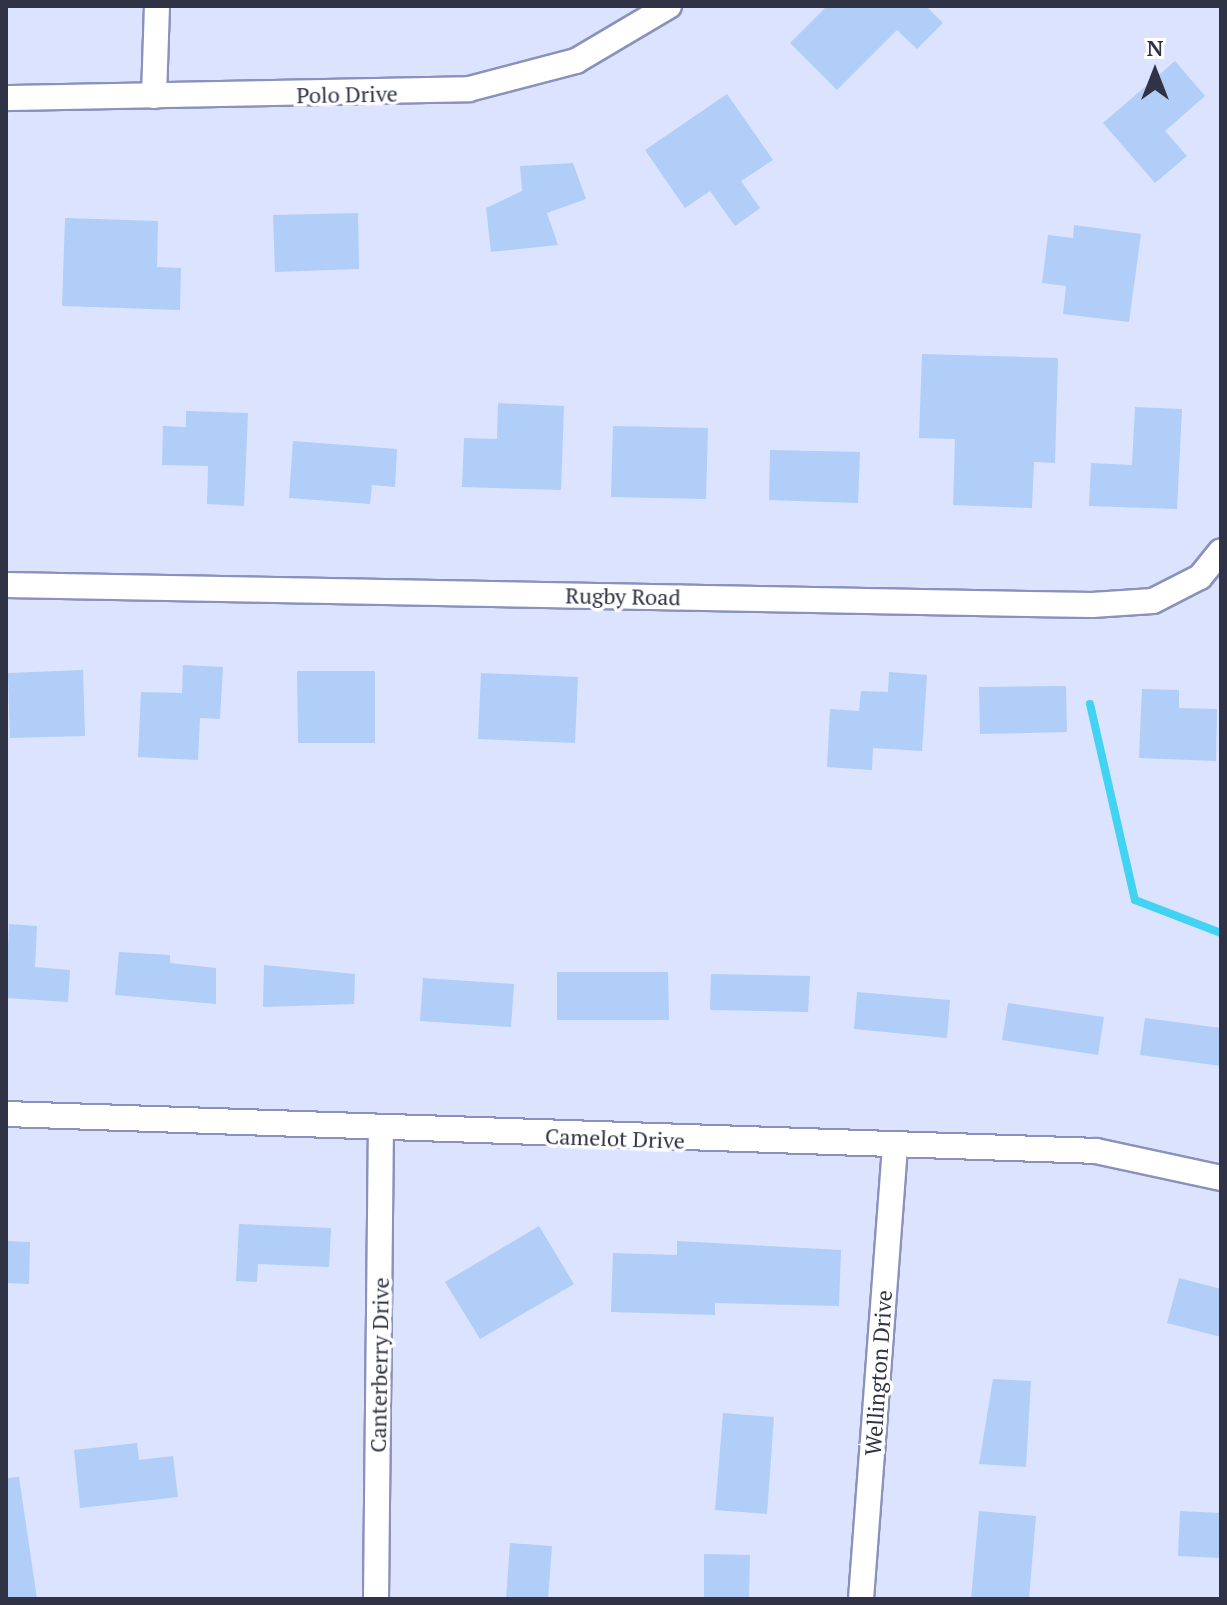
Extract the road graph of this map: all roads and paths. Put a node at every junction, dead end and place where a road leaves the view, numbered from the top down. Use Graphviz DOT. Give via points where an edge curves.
graph roads {
  1 [pos="157,6"];
  2 [pos="669,6"];
  3 [pos="154,96"];
  4 [pos="6,98"];
  5 [pos="1221,551"];
  6 [pos="6,585"];
  7 [pos="6,1114"];
  8 [pos="381,1130"];
  9 [pos="895,1146"];
  10 [pos="1221,1178"];
  11 [pos="376,1599"];
  12 [pos="861,1599"];
  1 -- 3 [label="street"];
  2 -- 3 [label="street, Polo Drive" via="576,61 469,89"];
  3 -- 4 [label="street, Polo Drive"];
  5 -- 6 [label="street, Rugby Road" via="1200,577 1153,601 1092,605"];
  7 -- 8 [label="street, Camelot Drive"];
  8 -- 9 [label="street, Camelot Drive"];
  8 -- 11 [label="street, Canterberry Drive"];
  9 -- 10 [label="street, Camelot Drive" via="1096,1151"];
  9 -- 12 [label="street, Wellington Drive"];
}
